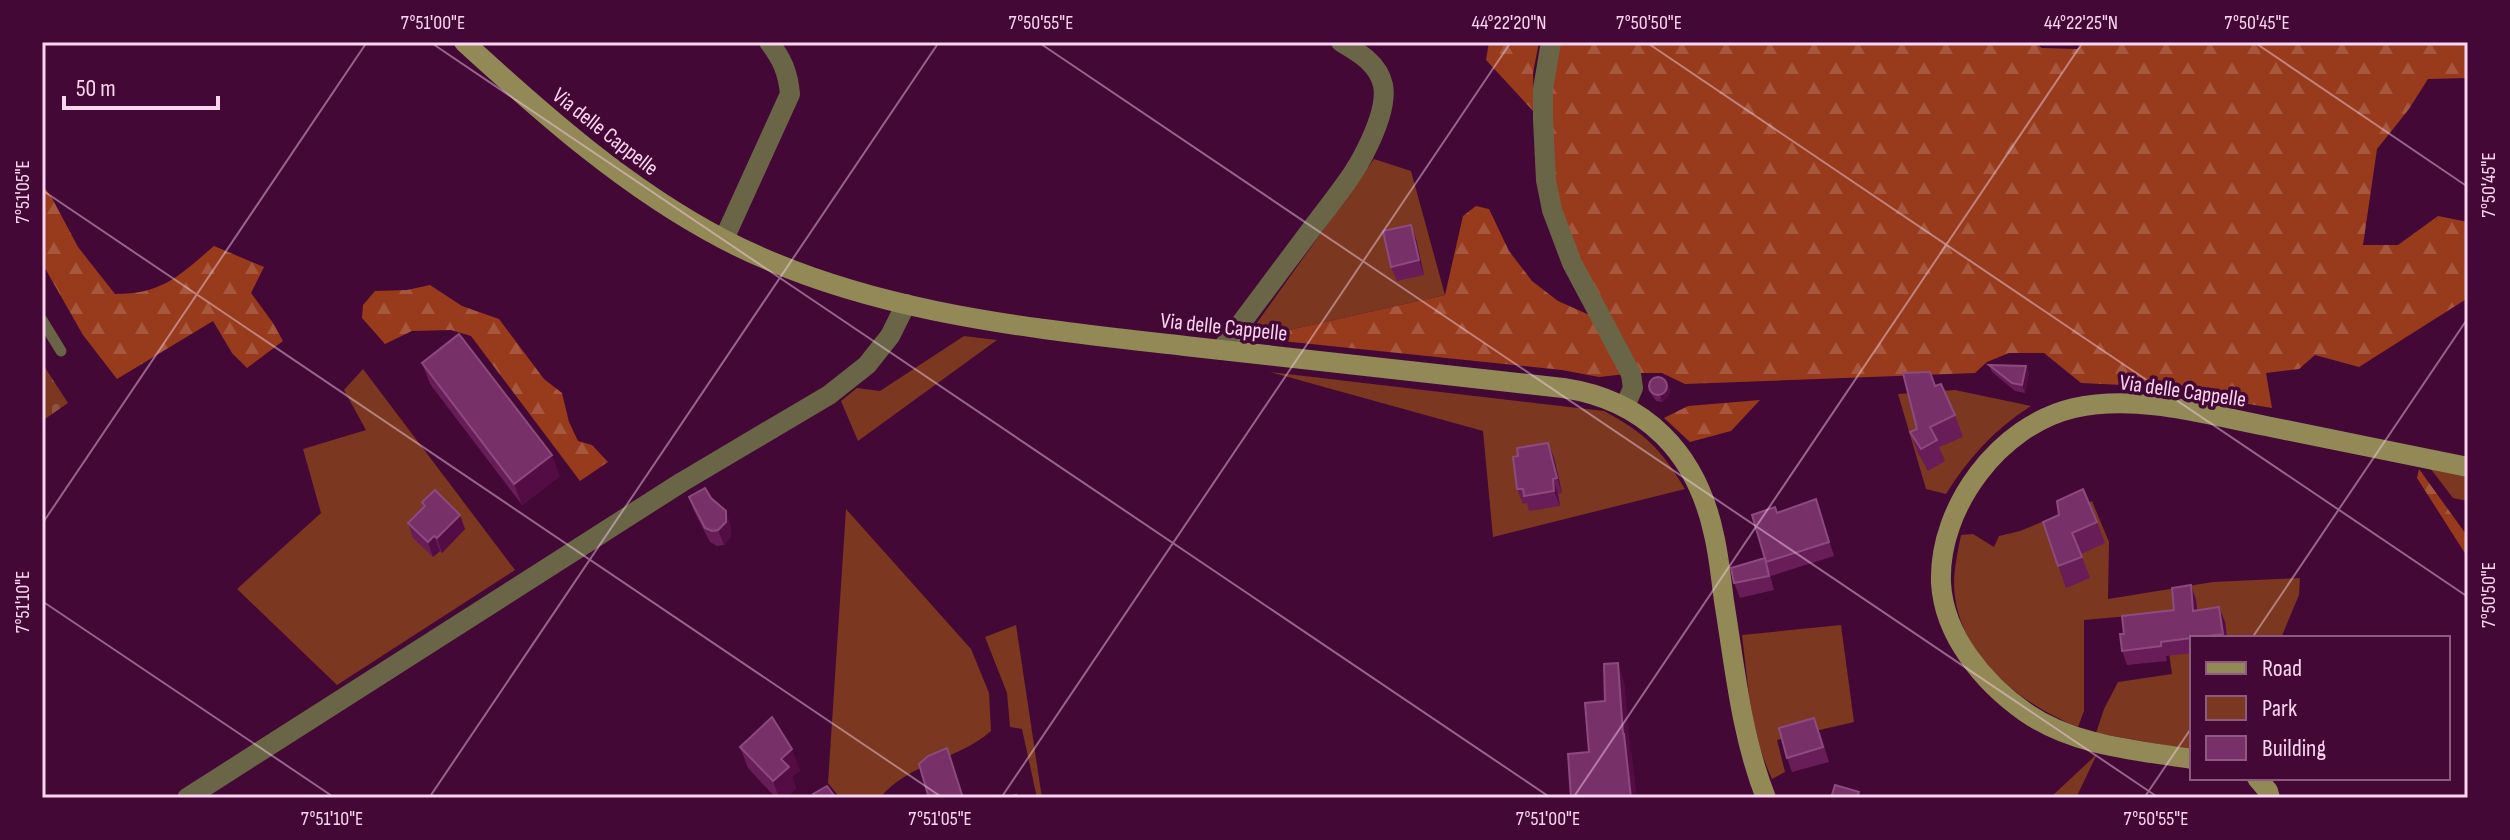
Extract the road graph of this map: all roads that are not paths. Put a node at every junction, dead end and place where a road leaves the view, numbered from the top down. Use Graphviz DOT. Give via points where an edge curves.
graph roads {
  1 [pos="464,42"];
  2 [pos="769,42"];
  3 [pos="1341,42"];
  4 [pos="1551,42"];
  5 [pos="724,239"];
  6 [pos="906,304"];
  7 [pos="42,320"];
  8 [pos="1221,350"];
  9 [pos="61,351"];
  10 [pos="1625,406"];
  11 [pos="2468,467"];
  12 [pos="2190,759"];
  13 [pos="2259,780"];
  14 [pos="187,798"];
  15 [pos="1766,798"];
  16 [pos="2270,798"];
  1 -- 5 [label="main road, Via delle Cappelle" via="596,157"];
  2 -- 5 [label="street" via="789,76 790,94"];
  3 -- 8 [label="street" via="1363,54 1383,84 1376,126 1335,198"];
  4 -- 10 [label="street" via="1543,89 1552,210 1572,263 1631,374 1633,388"];
  5 -- 6 [label="main road, Via delle Cappelle" via="801,273"];
  6 -- 8 [label="main road, Via delle Cappelle" via="1017,325"];
  6 -- 14 [label="street" via="873,357 829,395 682,482"];
  7 -- 9 [label="lane"];
  8 -- 10 [label="main road, Via delle Cappelle" via="1582,391"];
  10 -- 15 [label="main road, Via delle Cappelle" via="1678,452 1704,500 1748,743"];
  11 -- 12 [label="main road, Via delle Cappelle" via="2132,403 2057,413 2012,439 1993,457 1958,508 1942,559 1947,610 1967,655 2002,694 2060,732"];
  13 -- 16 [label="main road"];
}
